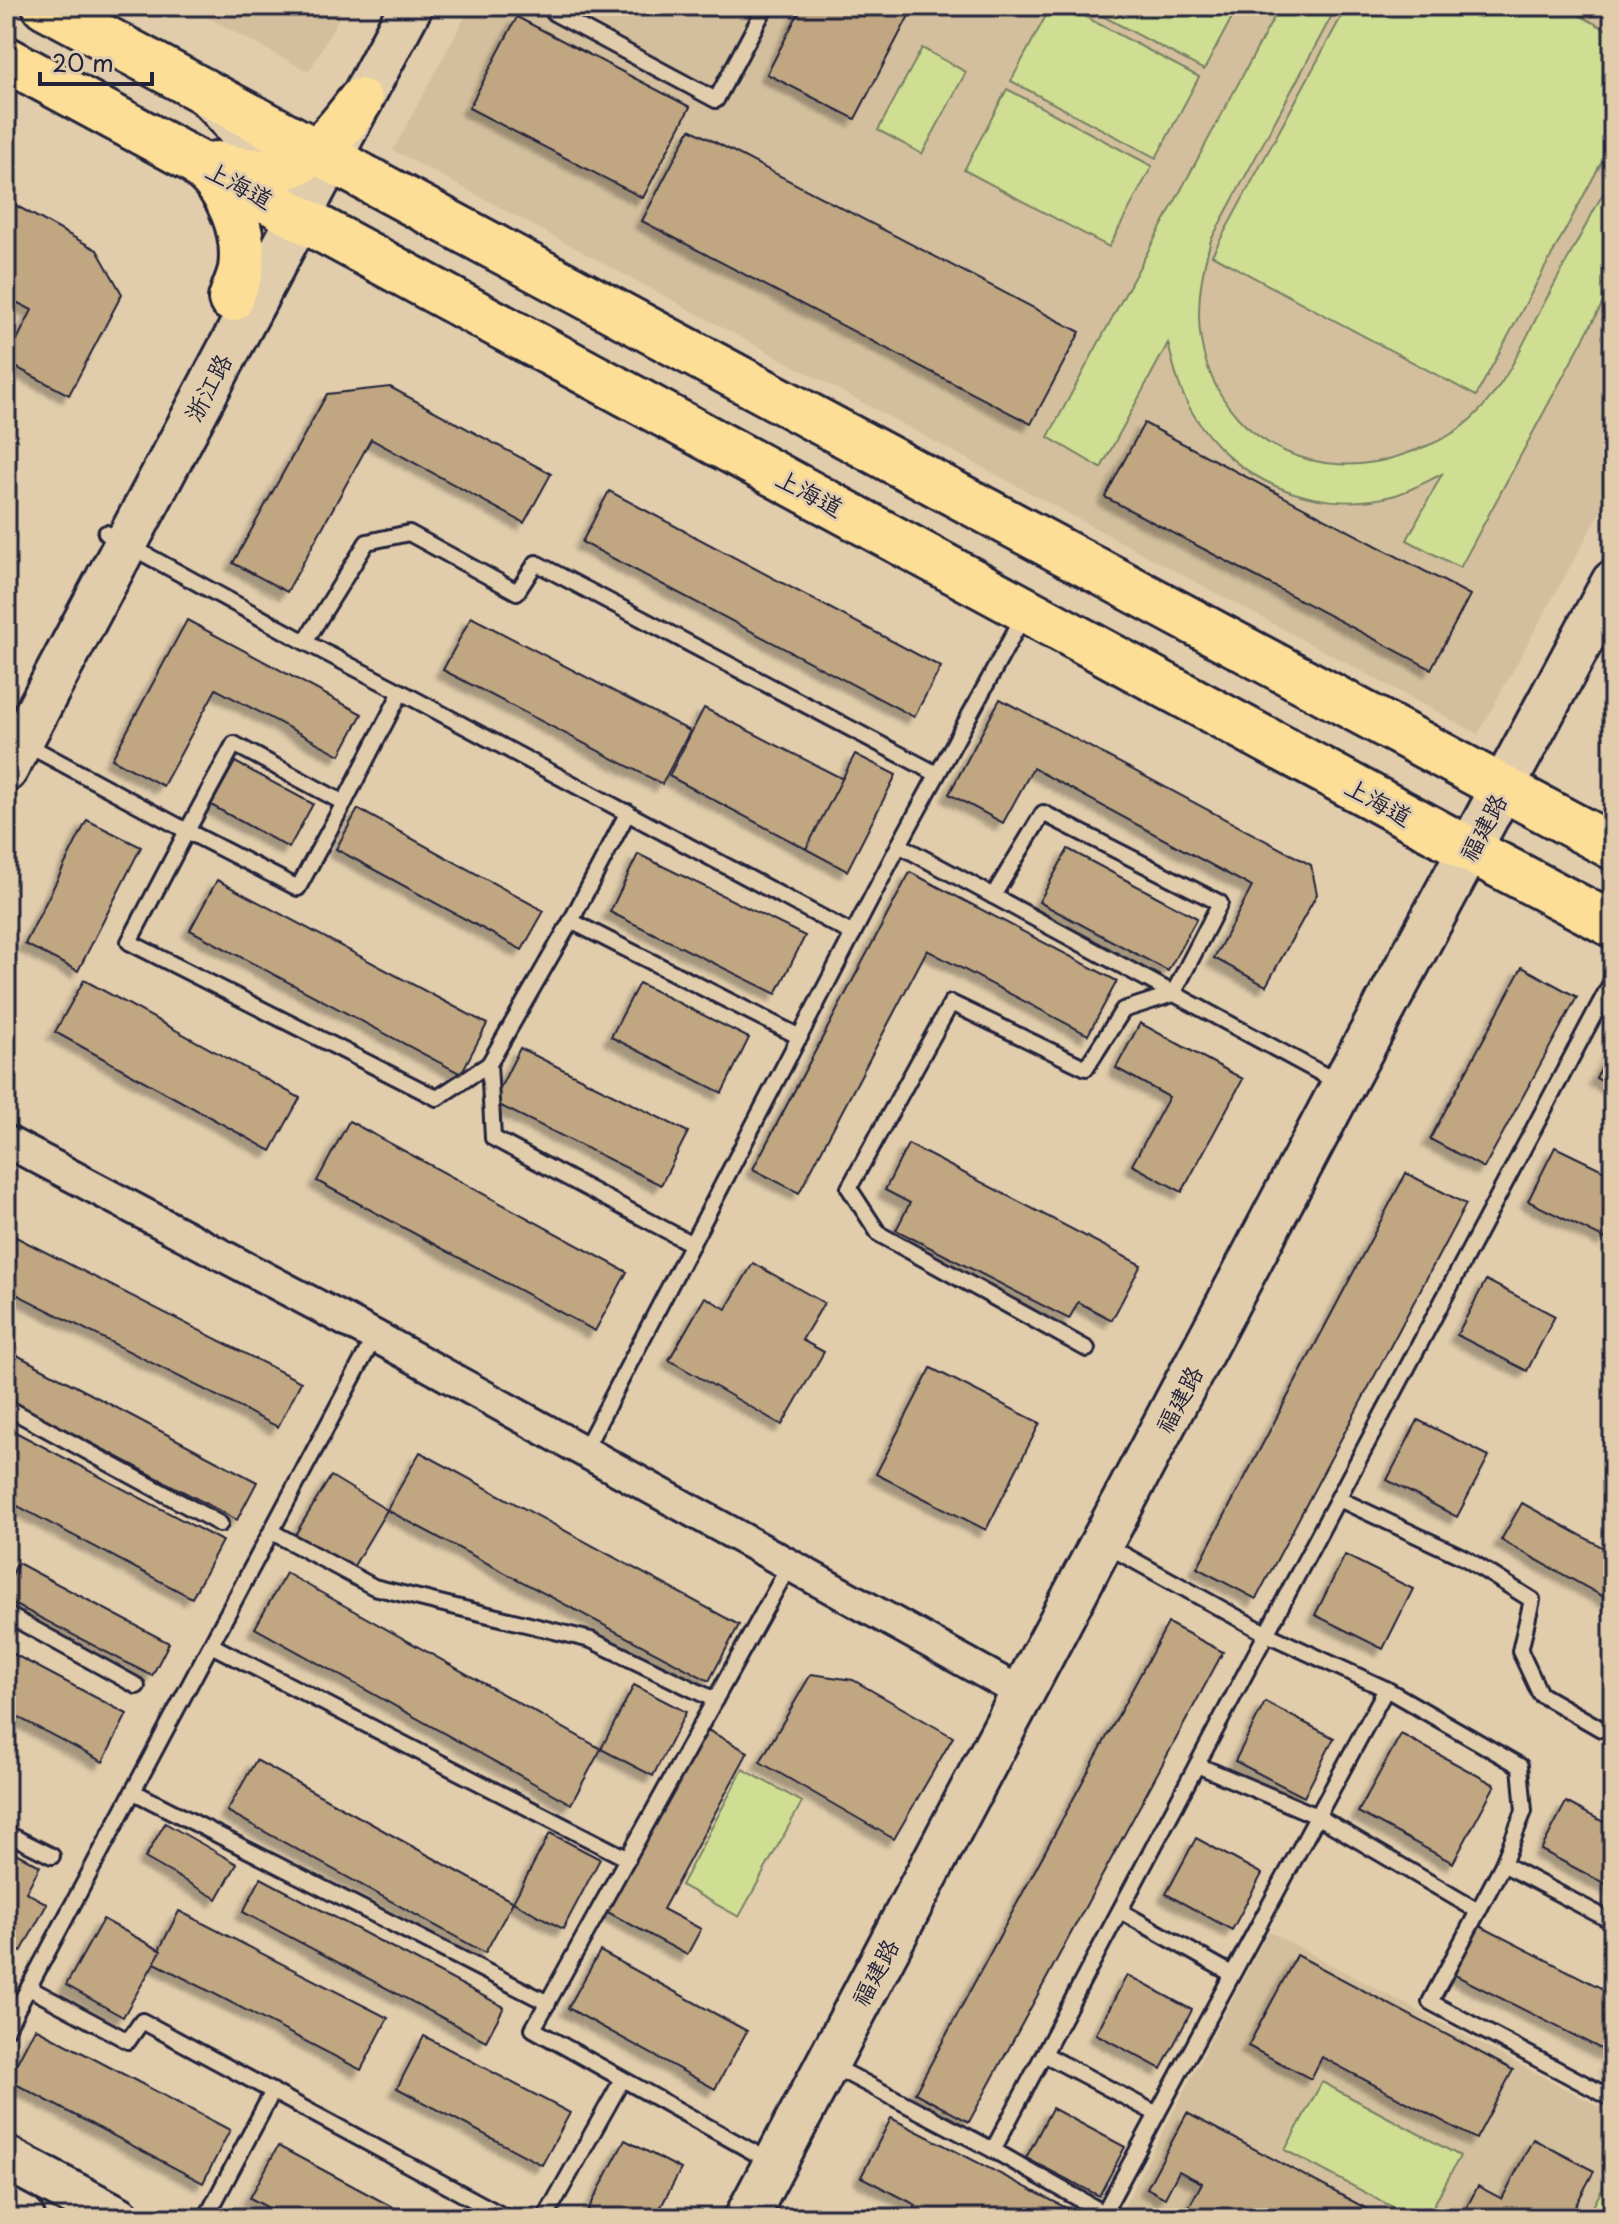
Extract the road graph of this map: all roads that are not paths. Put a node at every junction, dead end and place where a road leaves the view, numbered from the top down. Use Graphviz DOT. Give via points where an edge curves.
graph roads {
  1 [pos="45,6"];
  2 [pos="385,6"];
  3 [pos="411,6"];
  4 [pos="558,6"];
  5 [pos="766,6"];
  6 [pos="6,59"];
  7 [pos="204,92"];
  8 [pos="360,101"];
  9 [pos="187,155"];
  10 [pos="315,155"];
  11 [pos="380,185"];
  12 [pos="274,203"];
  13 [pos="241,302"];
  14 [pos="116,538"];
  15 [pos="1613,582"];
  16 [pos="1027,609"];
  17 [pos="1613,627"];
  18 [pos="305,642"];
  19 [pos="401,692"];
  20 [pos="10,743"];
  21 [pos="1524,750"];
  22 [pos="1461,767"];
  23 [pos="937,774"];
  24 [pos="1513,794"];
  25 [pos="344,803"];
  26 [pos="628,812"];
  27 [pos="187,831"];
  28 [pos="899,845"];
  29 [pos="1613,847"];
  30 [pos="1480,855"];
  31 [pos="993,896"];
  32 [pos="571,921"];
  33 [pos="1613,925"];
  34 [pos="853,934"];
  35 [pos="1613,979"];
  36 [pos="1173,994"];
  37 [pos="800,1037"];
  38 [pos="489,1064"];
  39 [pos="1343,1085"];
  40 [pos="6,1141"];
  41 [pos="692,1244"];
  42 [pos="375,1336"];
  43 [pos="1087,1349"];
  44 [pos="6,1407"];
  45 [pos="584,1451"];
  46 [pos="1339,1499"];
  47 [pos="220,1524"];
  48 [pos="272,1532"];
  49 [pos="1113,1549"];
  50 [pos="790,1564"];
  51 [pos="6,1614"];
  52 [pos="1267,1634"];
  53 [pos="211,1645"];
  54 [pos="137,1686"];
  55 [pos="1386,1689"];
  56 [pos="1022,1693"];
  57 [pos="715,1700"];
  58 [pos="1601,1729"];
  59 [pos="1197,1765"];
  60 [pos="134,1792"];
  61 [pos="1317,1816"];
  62 [pos="6,1833"];
  63 [pos="52,1856"];
  64 [pos="628,1859"];
  65 [pos="1503,1864"];
  66 [pos="1120,1911"];
  67 [pos="1478,1911"];
  68 [pos="1613,1922"];
  69 [pos="1232,1974"];
  70 [pos="29,1988"];
  71 [pos="548,2003"];
  72 [pos="6,2030"];
  73 [pos="1044,2054"];
  74 [pos="838,2068"];
  75 [pos="622,2080"];
  76 [pos="273,2091"];
  77 [pos="1613,2099"];
  78 [pos="1157,2114"];
  79 [pos="993,2150"];
  80 [pos="6,2158"];
  81 [pos="774,2164"];
  82 [pos="6,2209"];
  83 [pos="1103,2215"];
  84 [pos="23,2218"];
  85 [pos="119,2218"];
  86 [pos="206,2218"];
  87 [pos="507,2218"];
  88 [pos="545,2218"];
  89 [pos="746,2218"];
  90 [pos="773,2218"];
  1 -- 7 [label="main road"];
  2 -- 10 [label="street"];
  3 -- 8 [label="street"];
  4 -- 5 [label="lane" via="554,13 716,100"];
  6 -- 9 [label="main road, 上海道"];
  7 -- 10 [label="main road"];
  7 -- 12 [label="street" via="241,135"];
  8 -- 10 [label="main road"];
  8 -- 11 [label="main road" via="353,152"];
  9 -- 12 [label="main road, 上海道"];
  9 -- 13 [label="main road" via="231,205"];
  10 -- 11 [label="main road"];
  10 -- 12 [label="main road"];
  11 -- 22 [label="main road"];
  12 -- 13 [label="street, 浙江路"];
  12 -- 16 [label="main road, 上海道"];
  13 -- 14 [label="street, 浙江路"];
  14 -- 18 [label="lane"];
  14 -- 20 [label="street, 浙江路"];
  15 -- 21 [label="street, 福建路"];
  16 -- 23 [label="lane"];
  16 -- 30 [label="main road, 上海道"];
  17 -- 24 [label="street, 福建路"];
  18 -- 19 [label="lane"];
  18 -- 23 [label="lane" via="367,542 409,533 517,592 536,563"];
  19 -- 25 [label="lane"];
  19 -- 26 [label="lane"];
  20 -- 27 [label="lane"];
  21 -- 22 [label="street" via="1497,771"];
  21 -- 24 [label="street, 福建路"];
  22 -- 24 [label="main road"];
  23 -- 28 [label="lane"];
  24 -- 29 [label="main road"];
  24 -- 30 [label="street, 福建路"];
  25 -- 27 [label="lane" via="298,888"];
  25 -- 27 [label="lane" via="234,744"];
  26 -- 32 [label="lane"];
  26 -- 34 [label="lane"];
  27 -- 38 [label="lane" via="129,942 437,1098"];
  28 -- 31 [label="lane"];
  28 -- 34 [label="lane"];
  30 -- 33 [label="main road, 上海道"];
  30 -- 39 [label="street, 福建路"];
  30 -- 49 [label="street, 福建路"];
  31 -- 36 [label="lane"];
  31 -- 36 [label="lane" via="1043,813 1220,903"];
  32 -- 37 [label="lane"];
  32 -- 38 [label="lane"];
  34 -- 37 [label="lane"];
  35 -- 46 [label="lane"];
  36 -- 39 [label="lane"];
  36 -- 43 [label="lane" via="1123,1010 1086,1068 951,1003 849,1188 879,1234"];
  37 -- 41 [label="lane"];
  38 -- 41 [label="lane" via="493,1138"];
  39 -- 49 [label="street, 福建路"];
  40 -- 42 [label="street"];
  41 -- 45 [label="lane"];
  42 -- 45 [label="street"];
  42 -- 48 [label="lane"];
  44 -- 47 [label="lane"];
  45 -- 50 [label="street"];
  46 -- 52 [label="lane"];
  46 -- 58 [label="lane" via="1465,1558 1532,1600 1520,1651 1540,1694"];
  48 -- 53 [label="lane"];
  48 -- 57 [label="lane" via="374,1587 591,1640"];
  49 -- 52 [label="lane"];
  49 -- 56 [label="street, 福建路"];
  49 -- 74 [label="street, 福建路"];
  50 -- 56 [label="street"];
  50 -- 57 [label="lane"];
  51 -- 54 [label="lane"];
  52 -- 55 [label="lane"];
  52 -- 59 [label="lane"];
  53 -- 60 [label="lane"];
  53 -- 64 [label="lane"];
  55 -- 61 [label="lane"];
  55 -- 65 [label="lane" via="1520,1766 1524,1811"];
  56 -- 74 [label="street, 福建路"];
  57 -- 64 [label="lane"];
  59 -- 61 [label="lane"];
  59 -- 66 [label="lane"];
  60 -- 70 [label="lane"];
  60 -- 71 [label="lane"];
  61 -- 67 [label="lane"];
  61 -- 69 [label="lane"];
  62 -- 63 [label="lane"];
  64 -- 71 [label="lane"];
  65 -- 67 [label="lane"];
  65 -- 68 [label="lane"];
  66 -- 69 [label="lane"];
  66 -- 73 [label="lane"];
  67 -- 77 [label="lane" via="1430,2002"];
  69 -- 78 [label="lane"];
  70 -- 72 [label="lane"];
  70 -- 76 [label="lane" via="128,2041 142,2021"];
  71 -- 75 [label="lane" via="533,2029"];
  73 -- 78 [label="lane"];
  73 -- 79 [label="lane"];
  74 -- 79 [label="lane"];
  74 -- 81 [label="street, 福建路"];
  74 -- 90 [label="street, 福建路"];
  75 -- 81 [label="lane"];
  75 -- 88 [label="lane"];
  76 -- 86 [label="lane"];
  76 -- 87 [label="lane"];
  78 -- 83 [label="lane"];
  79 -- 83 [label="lane"];
  80 -- 85 [label="street"];
  81 -- 89 [label="street, 福建路"];
  82 -- 84 [label="street"];
}
